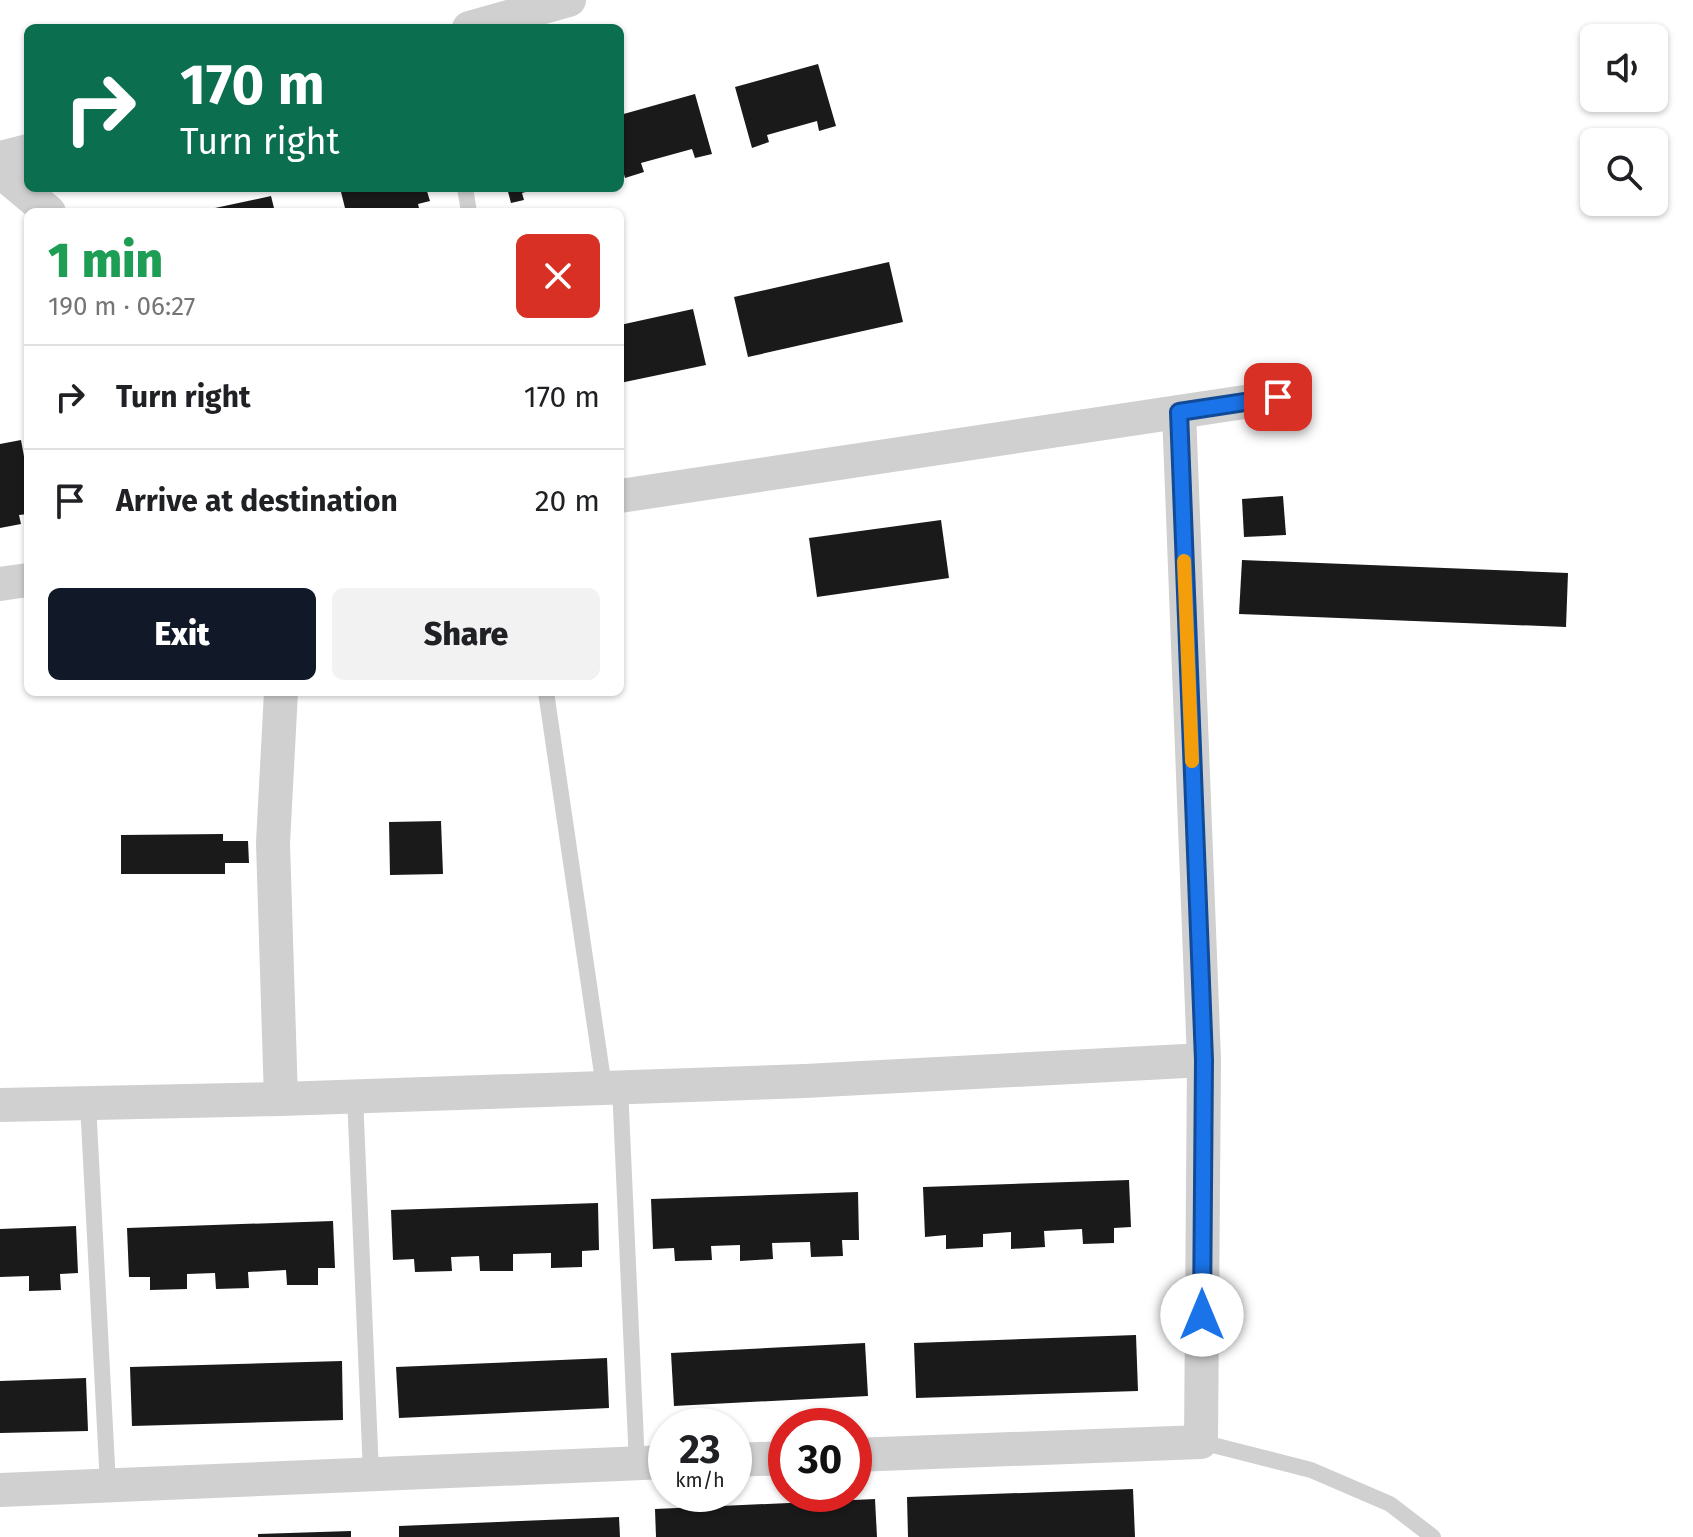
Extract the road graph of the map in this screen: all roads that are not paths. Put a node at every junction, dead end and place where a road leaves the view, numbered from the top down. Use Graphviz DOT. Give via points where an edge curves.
graph roads {
  1 [pos="569,0"];
  2 [pos="483,24"];
  3 [pos="24,152"];
  4 [pos="0,158"];
  5 [pos="0,171"];
  6 [pos="24,191"];
  7 [pos="25,192"];
  8 [pos="44,208"];
  9 [pos="1278,397"];
  10 [pos="1179,412"];
  11 [pos="624,495"];
  12 [pos="24,581"];
  13 [pos="0,584"];
  14 [pos="281,696"];
  15 [pos="547,696"];
  16 [pos="1204,1060"];
  17 [pos="612,1087"];
  18 [pos="355,1096"];
  19 [pos="281,1099"];
  20 [pos="88,1103"];
  21 [pos="0,1105"];
  22 [pos="648,1434"];
  23 [pos="1201,1442"];
  24 [pos="872,1454"];
  25 [pos="648,1463"];
  26 [pos="371,1473"];
  27 [pos="108,1485"];
  28 [pos="0,1490"];
  29 [pos="1433,1537"];
  1 -- 2 [label="street"];
  3 -- 4 [label="street"];
  5 -- 6 [label="street"];
  7 -- 8 [label="street"];
  9 -- 10 [label="street"];
  10 -- 11 [label="street"];
  10 -- 16 [label="street"];
  12 -- 13 [label="street"];
  14 -- 19 [label="street" via="273,843"];
  15 -- 17 [label="lane"];
  16 -- 17 [label="street"];
  16 -- 23 [label="street"];
  17 -- 18 [label="street"];
  17 -- 22 [label="lane"];
  18 -- 19 [label="street"];
  18 -- 26 [label="lane"];
  19 -- 20 [label="street"];
  20 -- 21 [label="street"];
  20 -- 27 [label="lane"];
  23 -- 24 [label="street"];
  23 -- 29 [label="lane" via="1311,1470 1390,1504"];
  25 -- 26 [label="street"];
  26 -- 27 [label="street"];
  27 -- 28 [label="street"];
}
